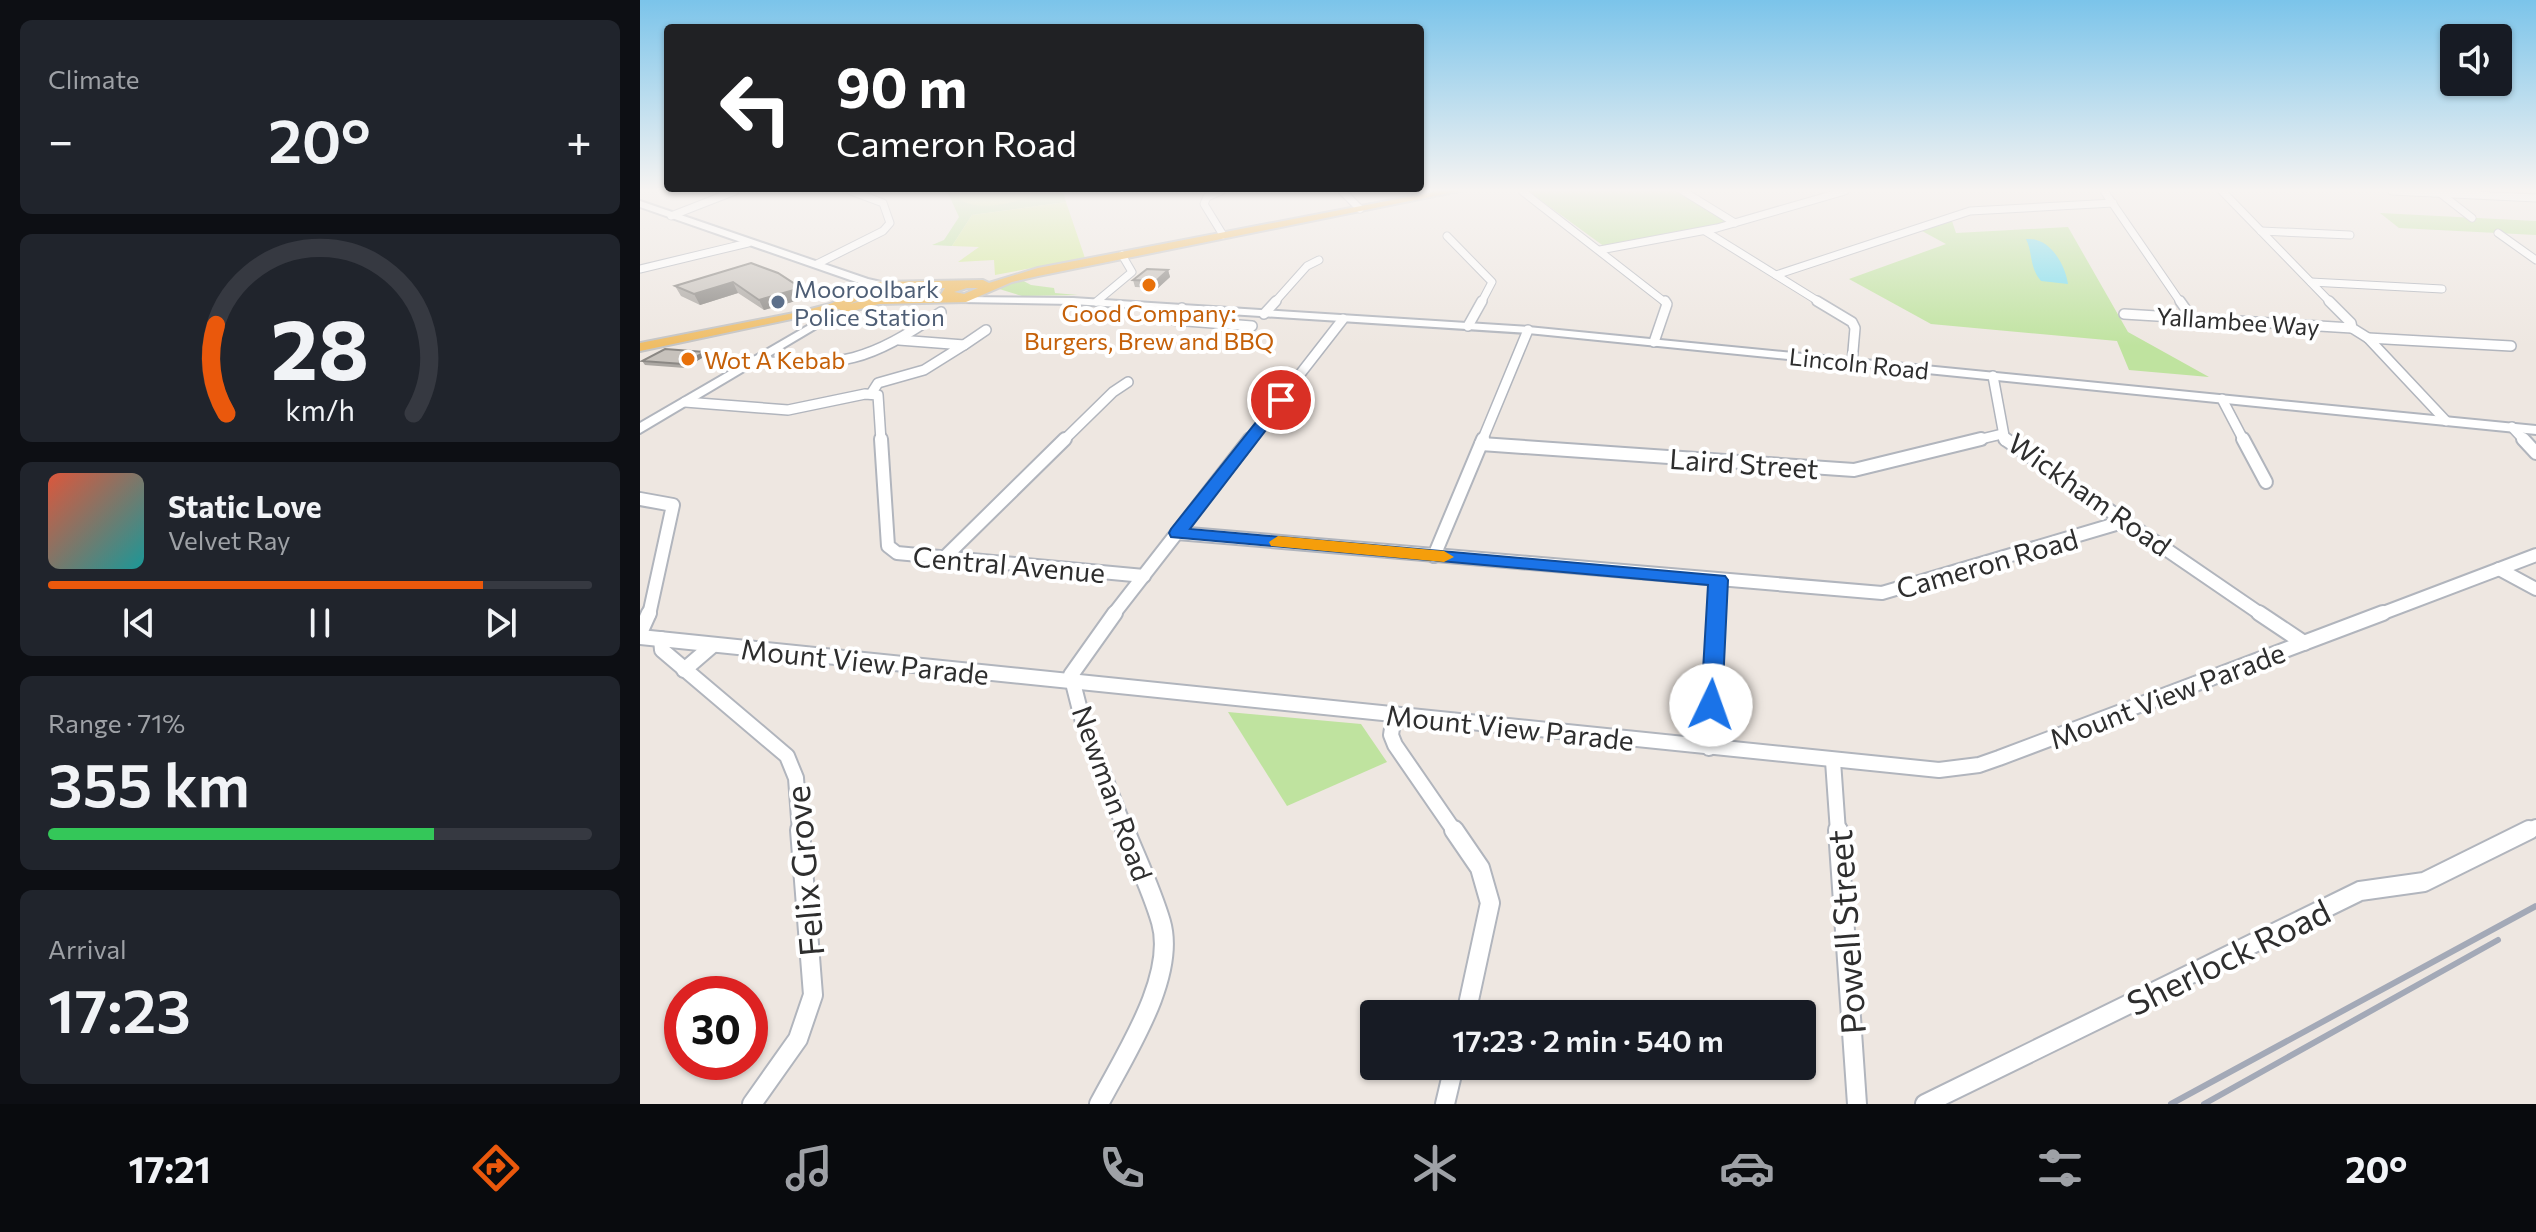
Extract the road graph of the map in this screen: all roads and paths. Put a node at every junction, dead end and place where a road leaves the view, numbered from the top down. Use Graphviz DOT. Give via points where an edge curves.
graph roads {
  1 [pos="748,243"];
  2 [pos="860,243"];
  3 [pos="1185,243"];
  4 [pos="1453,243"];
  5 [pos="1590,243"];
  6 [pos="1641,243"];
  7 [pos="1724,243"];
  8 [pos="1874,243"];
  9 [pos="2140,243"];
  10 [pos="2272,243"];
  11 [pos="2511,243"];
  12 [pos="770,250"];
  13 [pos="1600,250"];
  14 [pos="1122,255"];
  15 [pos="1319,260"];
  16 [pos="2536,260"];
  17 [pos="817,264"];
  18 [pos="640,269"];
  19 [pos="1038,272"];
  20 [pos="840,275"];
  21 [pos="1776,275"];
  22 [pos="2311,282"];
  23 [pos="967,284"];
  24 [pos="892,285"];
  25 [pos="987,288"];
  26 [pos="2442,289"];
  27 [pos="858,294"];
  28 [pos="960,299"];
  29 [pos="1031,299"];
  30 [pos="878,301"];
  31 [pos="1096,302"];
  32 [pos="1182,308"];
  33 [pos="941,312"];
  34 [pos="1264,314"];
  35 [pos="2124,314"];
  36 [pos="2192,318"];
  37 [pos="1343,319"];
  38 [pos="796,320"];
  39 [pos="822,321"];
  40 [pos="1252,326"];
  41 [pos="1468,326"];
  42 [pos="2352,328"];
  43 [pos="986,330"];
  44 [pos="1528,330"];
  45 [pos="2368,338"];
  46 [pos="899,340"];
  47 [pos="1654,342"];
  48 [pos="964,345"];
  49 [pos="2511,346"];
  50 [pos="640,347"];
  51 [pos="755,361"];
  52 [pos="1852,363"];
  53 [pos="1993,376"];
  54 [pos="1128,382"];
  55 [pos="871,394"];
  56 [pos="2222,399"];
  57 [pos="685,402"];
  58 [pos="640,419"];
  59 [pos="2446,421"];
  60 [pos="2512,427"];
  61 [pos="640,429"];
  62 [pos="2536,430"];
  63 [pos="2002,434"];
  64 [pos="1481,444"];
  65 [pos="2536,453"];
  66 [pos="2266,482"];
  67 [pos="640,499"];
  68 [pos="2126,521"];
  69 [pos="1177,533"];
  70 [pos="2536,555"];
  71 [pos="1434,556"];
  72 [pos="945,557"];
  73 [pos="2499,569"];
  74 [pos="1144,576"];
  75 [pos="1718,580"];
  76 [pos="2536,589"];
  77 [pos="640,635"];
  78 [pos="661,639"];
  79 [pos="2304,643"];
  80 [pos="713,645"];
  81 [pos="684,670"];
  82 [pos="1072,682"];
  83 [pos="1394,715"];
  84 [pos="1709,748"];
  85 [pos="1833,761"];
  86 [pos="2536,827"];
  87 [pos="1469,1000"];
  88 [pos="1451,1080"];
  89 [pos="752,1104"];
  90 [pos="1099,1104"];
  91 [pos="1445,1104"];
  92 [pos="1857,1104"];
  93 [pos="1925,1104"];
  1 -- 12 [label="main road"];
  1 -- 18 [label="street"];
  2 -- 17 [label="street"];
  3 -- 14 [label="main road"];
  4 -- 41 [label="street" via="1492,282"];
  5 -- 13 [label="street"];
  6 -- 13 [label="street"];
  7 -- 21 [label="street"];
  8 -- 21 [label="street"];
  9 -- 36 [label="street"];
  10 -- 22 [label="street"];
  11 -- 16 [label="street"];
  12 -- 17 [label="main road"];
  12 -- 20 [label="main road"];
  13 -- 47 [label="street" via="1665,300"];
  14 -- 19 [label="main road"];
  14 -- 31 [label="street" via="1132,272"];
  15 -- 34 [label="street" via="1307,266"];
  17 -- 20 [label="main road"];
  19 -- 23 [label="main road"];
  19 -- 25 [label="main road"];
  20 -- 24 [label="main road"];
  20 -- 27 [label="main road" via="854,283"];
  21 -- 52 [label="street" via="1852,322"];
  22 -- 26 [label="street"];
  22 -- 42 [label="street"];
  23 -- 24 [label="main road"];
  23 -- 25 [label="main road"];
  23 -- 28 [label="main road" via="946,292"];
  24 -- 27 [label="main road"];
  24 -- 30 [label="main road" via="903,292"];
  25 -- 28 [label="main road"];
  25 -- 29 [label="main road, Lincoln Road"];
  27 -- 30 [label="main road" via="860,301"];
  27 -- 38 [label="main road"];
  28 -- 29 [label="main road, Lincoln Road"];
  28 -- 30 [label="main road"];
  29 -- 31 [label="main road, Lincoln Road"];
  30 -- 39 [label="main road"];
  31 -- 32 [label="main road, Lincoln Road"];
  32 -- 34 [label="main road, Lincoln Road"];
  32 -- 40 [label="street" via="1173,320"];
  33 -- 46 [label="street"];
  34 -- 37 [label="main road, Lincoln Road"];
  35 -- 36 [label="street, Yallambee Way"];
  36 -- 42 [label="street, Yallambee Way"];
  37 -- 41 [label="main road, Lincoln Road"];
  37 -- 69 [label="street, Newman Road"];
  38 -- 39 [label="main road" via="801,327"];
  38 -- 39 [label="main road" via="820,315"];
  38 -- 50 [label="main road"];
  38 -- 58 [label="main road" via="777,339"];
  39 -- 51 [label="main road"];
  41 -- 44 [label="main road, Lincoln Road"];
  42 -- 45 [label="street"];
  43 -- 48 [label="street"];
  44 -- 47 [label="main road, Lincoln Road"];
  44 -- 64 [label="street"];
  45 -- 49 [label="street"];
  45 -- 59 [label="street"];
  46 -- 48 [label="street"];
  46 -- 51 [label="street" via="840,364"];
  47 -- 52 [label="main road, Lincoln Road"];
  48 -- 55 [label="street" via="924,370 878,383"];
  51 -- 57 [label="main road"];
  52 -- 53 [label="main road, Lincoln Road"];
  53 -- 56 [label="main road, Lincoln Road"];
  53 -- 63 [label="street, Wickham Road"];
  54 -- 72 [label="street"];
  55 -- 57 [label="street" via="788,410"];
  55 -- 72 [label="street, Central Avenue" via="880,397 888,546 897,553"];
  56 -- 59 [label="main road, Lincoln Road"];
  56 -- 66 [label="street"];
  57 -- 61 [label="main road"];
  59 -- 60 [label="main road, Lincoln Road"];
  60 -- 62 [label="main road, Lincoln Road"];
  60 -- 65 [label="street"];
  63 -- 64 [label="street, Laird Street" via="1854,470"];
  63 -- 68 [label="street, Wickham Road" via="2005,441"];
  64 -- 71 [label="street"];
  67 -- 77 [label="street" via="673,505"];
  68 -- 75 [label="street, Cameron Road" via="1894,592"];
  68 -- 79 [label="street, Wickham Road"];
  69 -- 71 [label="street, Cameron Road"];
  69 -- 74 [label="street, Newman Road"];
  70 -- 73 [label="street, Mount View Parade"];
  71 -- 75 [label="street, Cameron Road"];
  72 -- 74 [label="street, Central Avenue"];
  73 -- 76 [label="street"];
  73 -- 79 [label="street, Mount View Parade"];
  74 -- 82 [label="street, Newman Road" via="1078,662"];
  75 -- 84 [label="street"];
  77 -- 78 [label="street, Mount View Parade"];
  78 -- 80 [label="street, Mount View Parade"];
  78 -- 81 [label="street, Felix Grove" via="662,650"];
  79 -- 85 [label="street, Mount View Parade" via="1979,765 1929,769"];
  80 -- 81 [label="street"];
  80 -- 82 [label="street, Mount View Parade"];
  81 -- 89 [label="street, Felix Grove" via="787,756 796,778 811,1010 790,1052"];
  82 -- 83 [label="street, Mount View Parade"];
  82 -- 90 [label="street, Newman Road" via="1166,945 1155,990"];
  83 -- 84 [label="street, Mount View Parade"];
  83 -- 87 [label="street" via="1395,745 1488,886 1489,916"];
  84 -- 85 [label="street, Mount View Parade"];
  85 -- 92 [label="street, Powell Street"];
  86 -- 93 [label="street, Sherlock Road" via="2424,882 2360,891"];
  88 -- 91 [label="street"];
}
